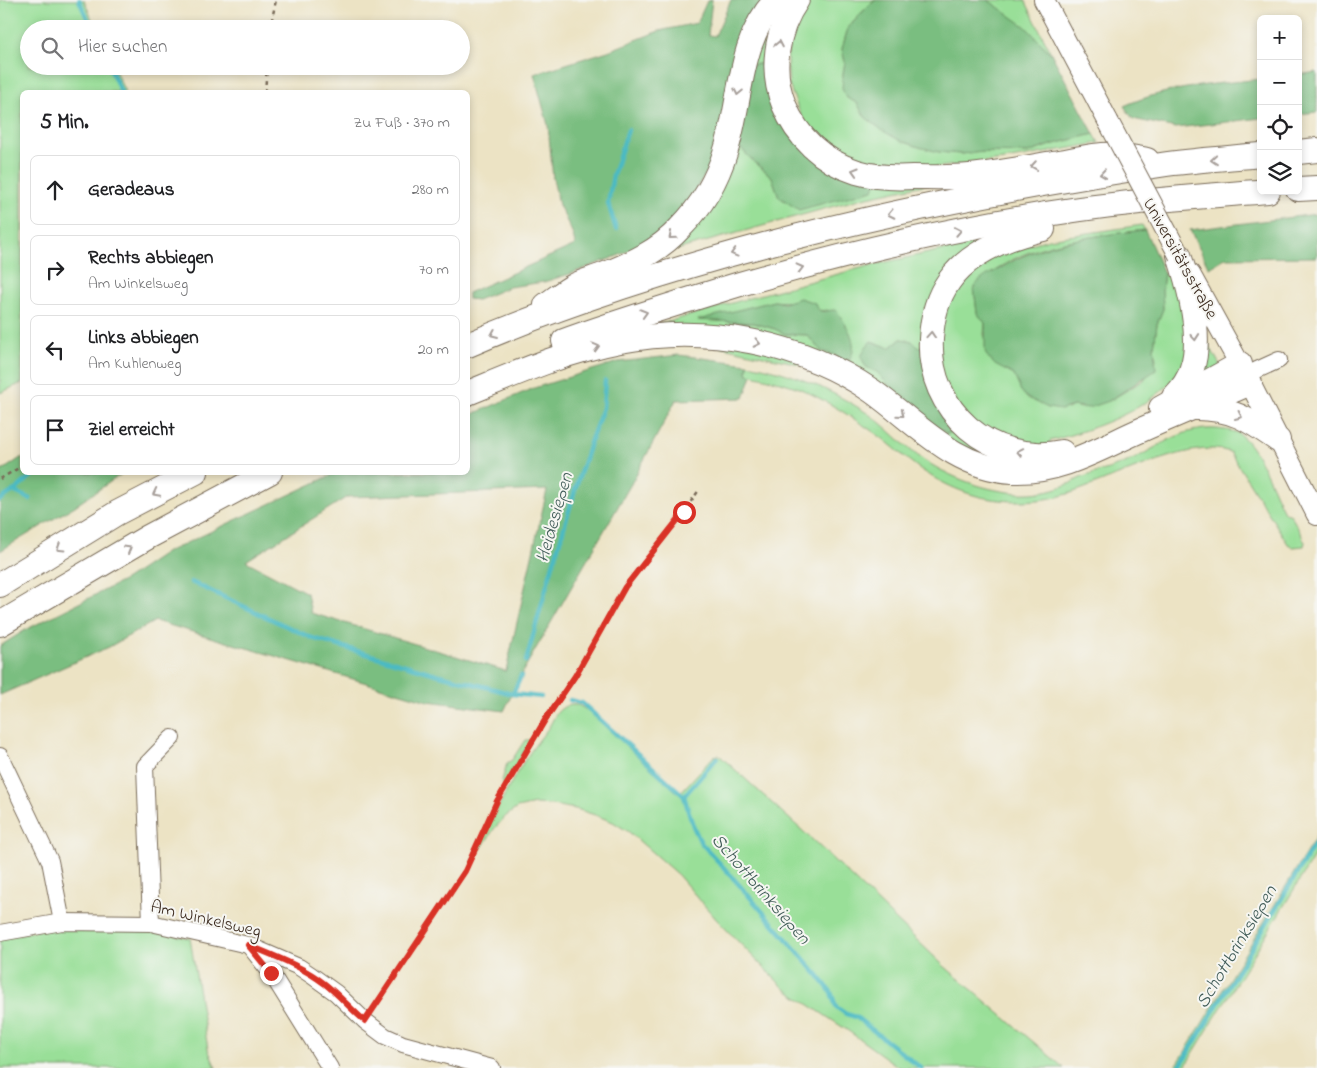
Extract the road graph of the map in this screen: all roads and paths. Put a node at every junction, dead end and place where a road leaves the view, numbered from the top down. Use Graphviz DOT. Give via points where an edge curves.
graph roads {
  1 [pos="276,0"];
  2 [pos="776,0"];
  3 [pos="797,0"];
  4 [pos="1044,0"];
  5 [pos="272,20"];
  6 [pos="266,75"];
  7 [pos="265,90"];
  8 [pos="1317,150"];
  9 [pos="1302,152"];
  10 [pos="1257,155"];
  11 [pos="1168,164"];
  12 [pos="1317,188"];
  13 [pos="1302,189"];
  14 [pos="1257,192"];
  15 [pos="1178,198"];
  16 [pos="1179,255"];
  17 [pos="520,322"];
  18 [pos="470,344"];
  19 [pos="1279,360"];
  20 [pos="1245,374"];
  21 [pos="470,378"];
  22 [pos="470,391"];
  23 [pos="1169,404"];
  24 [pos="1194,408"];
  25 [pos="1278,440"];
  26 [pos="20,467"];
  27 [pos="190,475"];
  28 [pos="264,475"];
  29 [pos="0,479"];
  30 [pos="699,490"];
  31 [pos="1317,516"];
  32 [pos="0,585"];
  33 [pos="0,624"];
  34 [pos="172,738"];
  35 [pos="0,756"];
  36 [pos="62,922"];
  37 [pos="151,923"];
  38 [pos="0,933"];
  39 [pos="248,945"];
  40 [pos="365,1021"];
  41 [pos="330,1068"];
  42 [pos="492,1068"];
  1 -- 5 [label="path"];
  2 -- 17 [label="highway, one-way" via="763,17 746,55 727,149 719,170 690,218 652,252 575,285"];
  11 -- 3 [label="highway, one-way" via="1111,154 969,176 926,178 878,176 843,167 814,149 801,136 781,97 776,70 779,42"];
  4 -- 16 [label="main road, Universitätsstraße, bridge"];
  6 -- 7 [label="path"];
  8 -- 9 [label="highway"];
  10 -- 11 [label="highway, one-way"];
  11 -- 17 [label="highway, one-way" via="978,195 839,225 699,262"];
  12 -- 13 [label="highway"];
  14 -- 15 [label="highway"];
  21 -- 15 [label="highway, one-way" via="608,325 840,257 1061,212"];
  23 -- 15 [label="highway, one-way" via="1106,437 1068,452 1015,452 973,432 950,408 942,395 932,363 931,330 934,312 948,282 986,249 1021,234 1127,216"];
  16 -- 20 [label="main road, Universitätsstraße"];
  16 -- 23 [label="highway, one-way" via="1190,291 1196,343 1187,381"];
  17 -- 18 [label="highway, one-way"];
  19 -- 20 [label="street"];
  20 -- 23 [label="highway"];
  20 -- 24 [label="highway"];
  20 -- 25 [label="main road, Universitätsstraße"];
  22 -- 24 [label="highway, one-way" via="554,360 620,341 664,336 734,338 780,348 831,368 871,391 945,448 980,465 1014,471 1044,469 1075,460"];
  24 -- 25 [label="highway, one-way" via="1231,412"];
  25 -- 31 [label="main road, Universitätsstraße"];
  26 -- 29 [label="path"];
  27 -- 32 [label="highway, one-way" via="117,514"];
  33 -- 28 [label="highway, one-way" via="148,537"];
  30 -- 40 [label="path" via="620,594 575,676 497,801 465,871"];
  34 -- 37 [label="street" via="145,766"];
  35 -- 36 [label="street" via="50,860"];
  36 -- 37 [label="street, Am Winkelsweg"];
  36 -- 38 [label="street, Am Winkelsweg"];
  37 -- 39 [label="street, Am Winkelsweg"];
  39 -- 40 [label="street, Am Winkelsweg" via="299,967 336,993"];
  39 -- 41 [label="street" via="271,973"];
  40 -- 42 [label="street, Am Winkelsweg" via="403,1044"];
}
